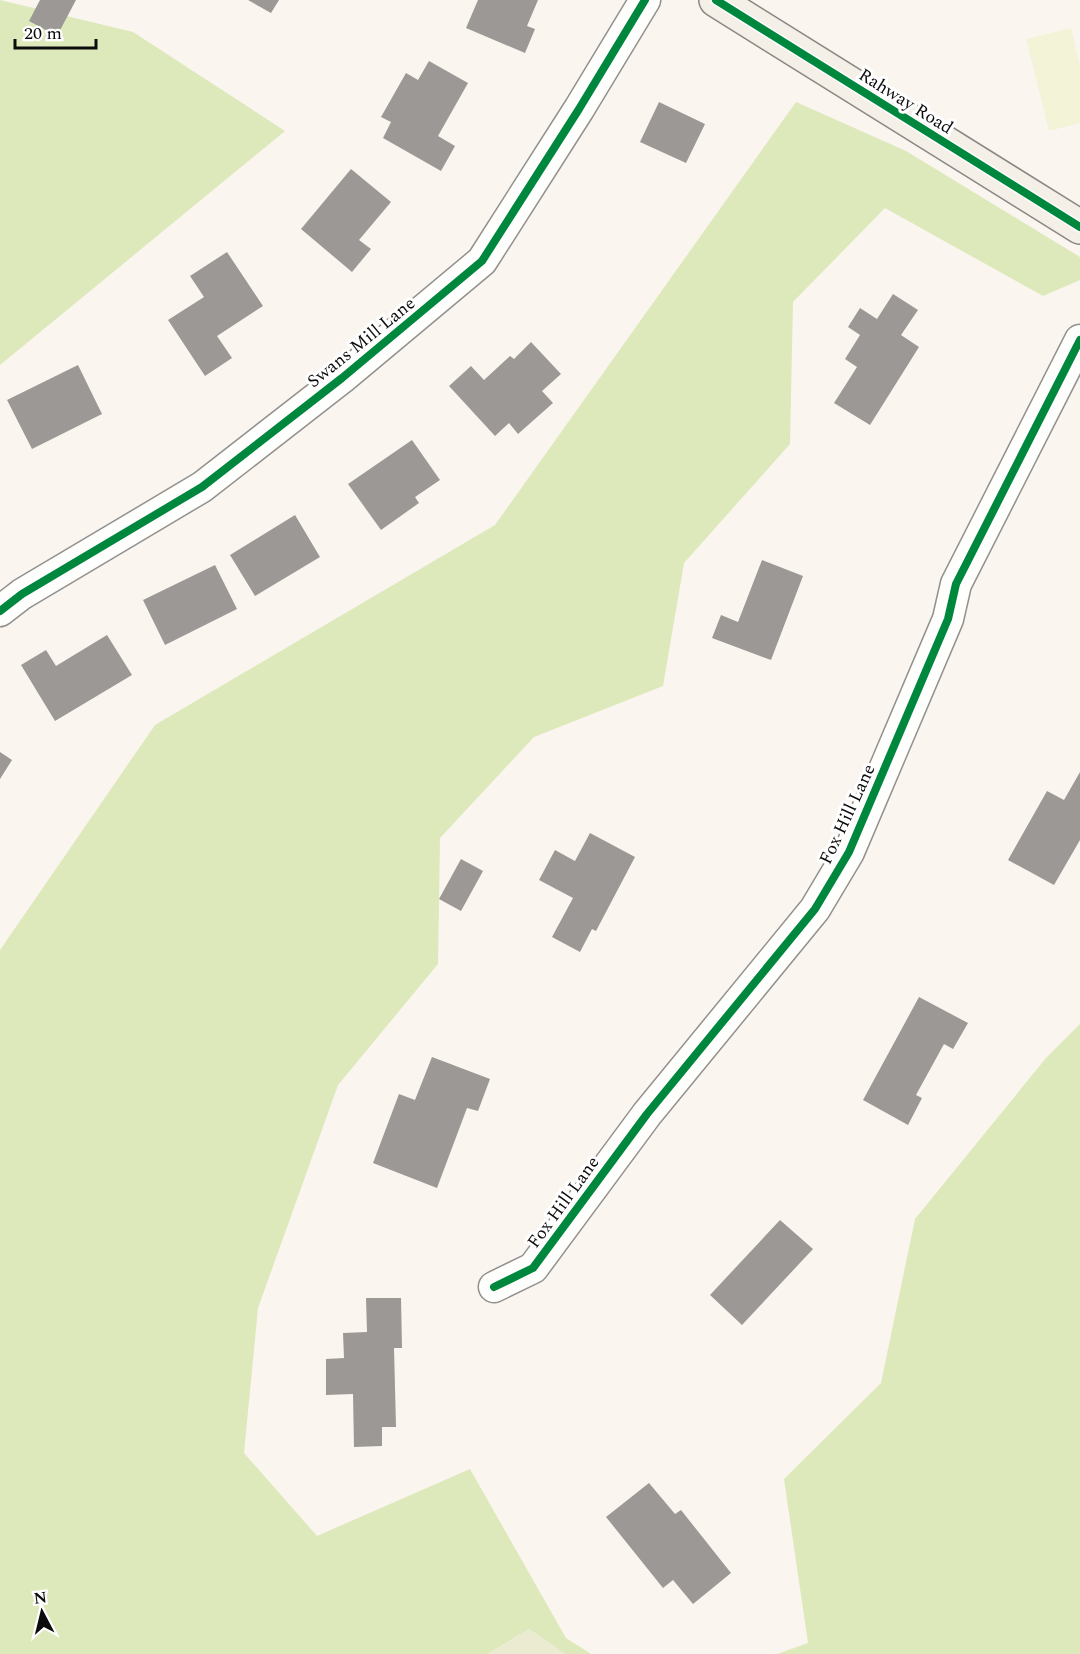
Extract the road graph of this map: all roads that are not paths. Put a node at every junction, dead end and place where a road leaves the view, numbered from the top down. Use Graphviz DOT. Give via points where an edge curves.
graph roads {
  1 [pos="645,0"];
  2 [pos="717,0"];
  3 [pos="1080,227"];
  4 [pos="1080,340"];
  5 [pos="0,611"];
  6 [pos="494,1287"];
  1 -- 5 [label="street, Swans Mill Lane" via="482,261 342,378 202,487"];
  2 -- 3 [label="street, Rahway Road"];
  4 -- 6 [label="street, Fox Hill Lane" via="956,584 948,619 849,852 815,909 647,1114 533,1268"];
}
